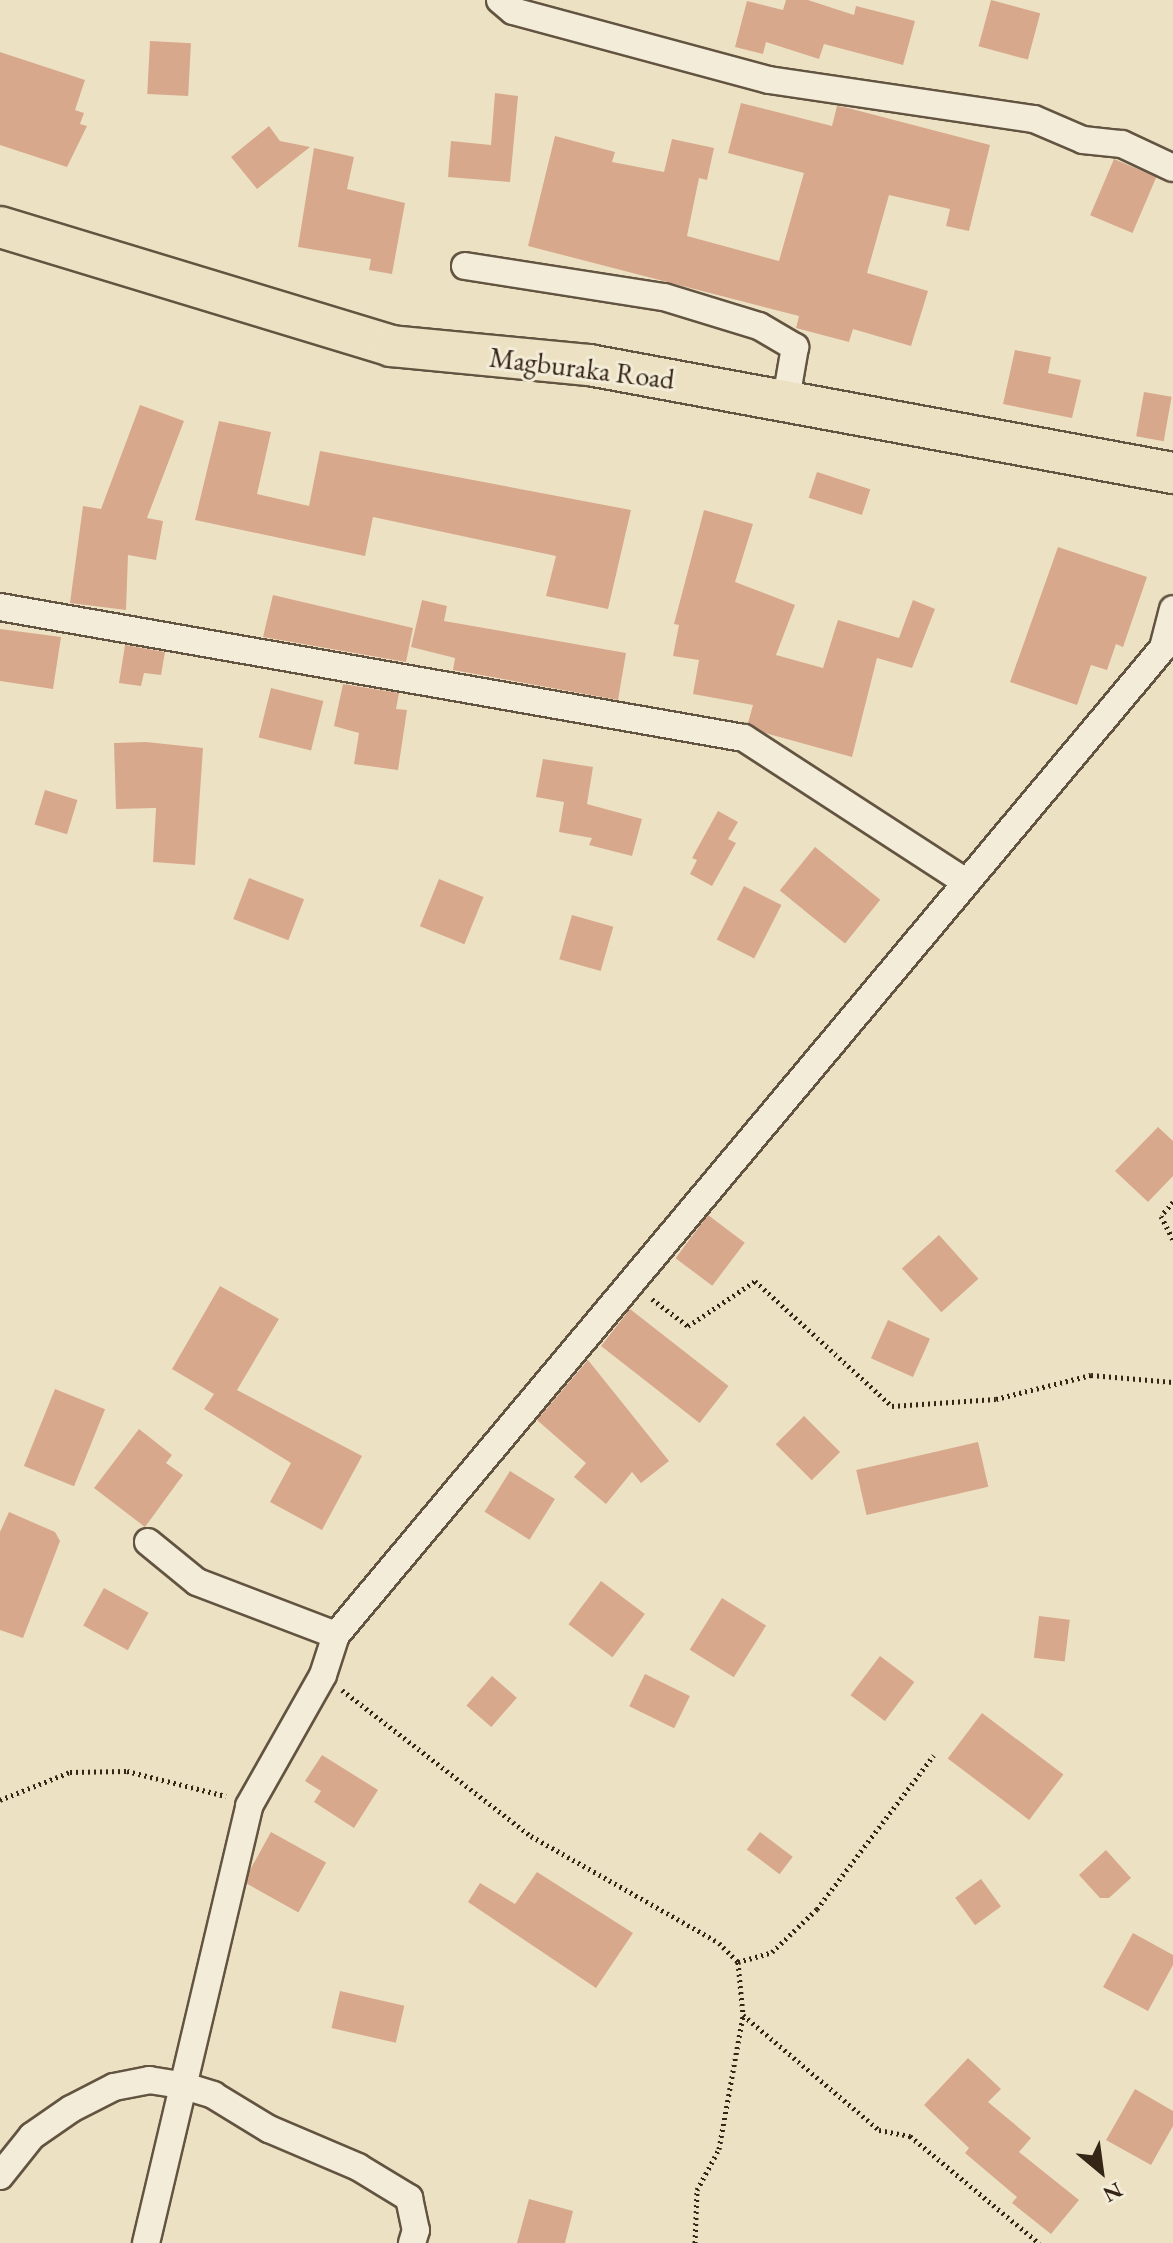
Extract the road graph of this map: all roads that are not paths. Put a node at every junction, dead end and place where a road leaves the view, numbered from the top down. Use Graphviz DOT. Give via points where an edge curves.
graph roads {
  1 [pos="500,0"];
  2 [pos="1173,168"];
  3 [pos="0,227"];
  4 [pos="465,266"];
  5 [pos="786,399"];
  6 [pos="1173,473"];
  7 [pos="0,607"];
  8 [pos="1173,609"];
  9 [pos="964,881"];
  10 [pos="148,1542"];
  11 [pos="336,1635"];
  12 [pos="181,2085"];
  13 [pos="0,2176"];
  14 [pos="146,2243"];
  15 [pos="412,2243"];
  1 -- 2 [label="street" via="513,11 769,80 1034,119 1083,140 1122,144"];
  3 -- 5 [label="main road, Magburaka Road" via="391,346 589,365"];
  4 -- 5 [label="street" via="664,297 759,326 795,347"];
  5 -- 6 [label="main road, Magburaka Road"];
  7 -- 9 [label="street" via="744,738"];
  8 -- 9 [label="street" via="1163,648 1028,813"];
  9 -- 11 [label="street"];
  10 -- 11 [label="street" via="197,1582"];
  11 -- 12 [label="street" via="323,1675 249,1806"];
  12 -- 13 [label="street" via="149,2080 114,2087 32,2136"];
  12 -- 14 [label="street"];
  12 -- 15 [label="street" via="213,2095 269,2129 358,2167 409,2198 416,2230"];
}
